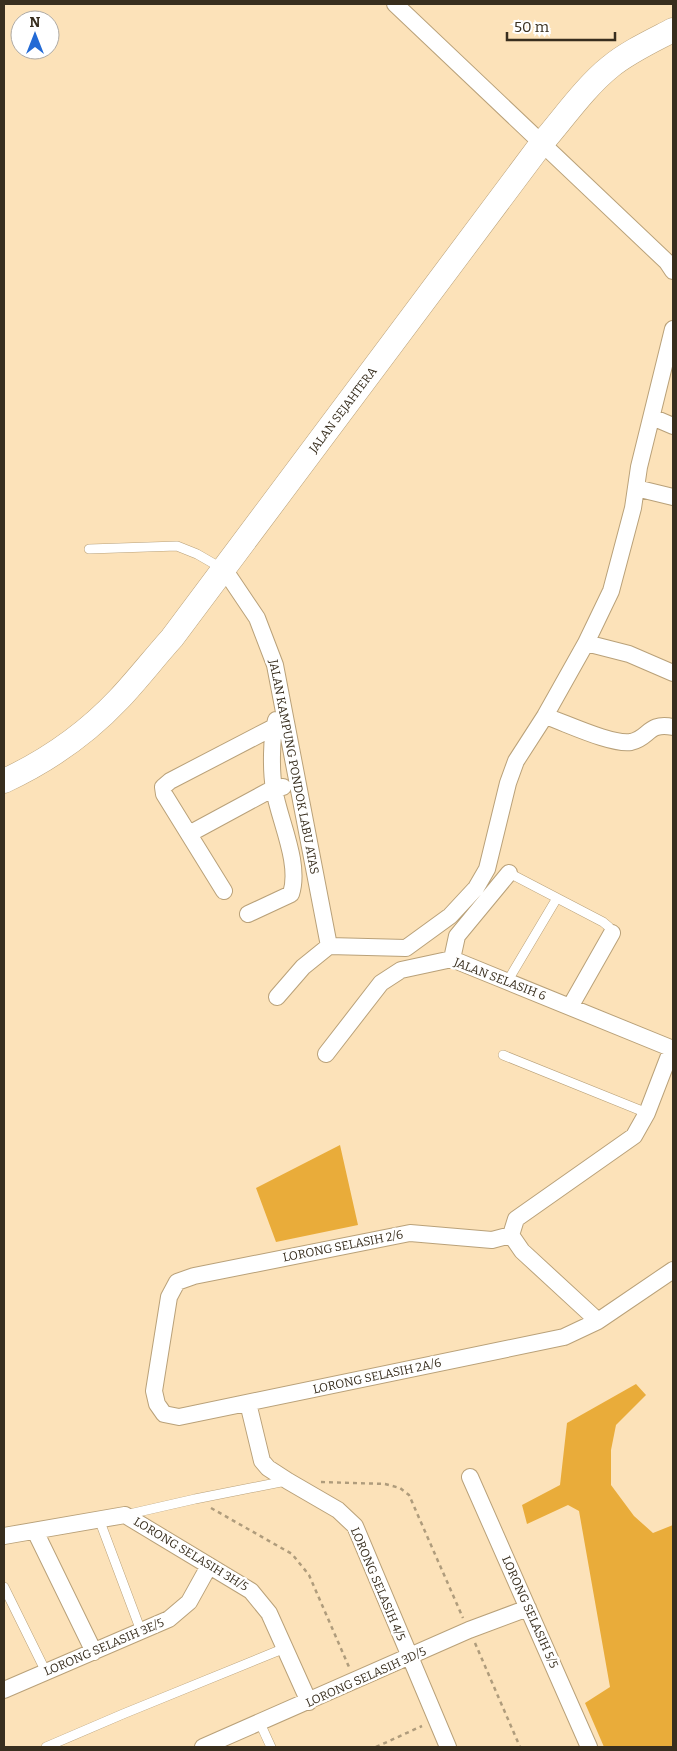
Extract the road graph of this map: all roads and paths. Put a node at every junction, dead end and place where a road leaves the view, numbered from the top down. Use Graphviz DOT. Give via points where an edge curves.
graph roads {
  1 [pos="395,4"];
  2 [pos="673,30"];
  3 [pos="542,143"];
  4 [pos="673,271"];
  5 [pos="673,329"];
  6 [pos="671,352"];
  7 [pos="652,417"];
  8 [pos="673,426"];
  9 [pos="636,488"];
  10 [pos="673,497"];
  11 [pos="89,549"];
  12 [pos="224,569"];
  13 [pos="586,643"];
  14 [pos="673,673"];
  15 [pos="282,699"];
  16 [pos="545,716"];
  17 [pos="274,727"];
  18 [pos="673,728"];
  19 [pos="4,781"];
  20 [pos="299,785"];
  21 [pos="274,788"];
  22 [pos="189,834"];
  23 [pos="509,873"];
  24 [pos="224,891"];
  25 [pos="557,898"];
  26 [pos="248,914"];
  27 [pos="612,933"];
  28 [pos="329,946"];
  29 [pos="406,948"];
  30 [pos="452,959"];
  31 [pos="419,965"];
  32 [pos="507,982"];
  33 [pos="277,997"];
  34 [pos="570,1007"];
  35 [pos="672,1049"];
  36 [pos="326,1054"];
  37 [pos="503,1055"];
  38 [pos="646,1113"];
  39 [pos="511,1235"];
  40 [pos="673,1270"];
  41 [pos="598,1321"];
  42 [pos="248,1402"];
  43 [pos="157,1404"];
  44 [pos="470,1477"];
  45 [pos="288,1481"];
  46 [pos="317,1482"];
  47 [pos="194,1499"];
  48 [pos="125,1515"];
  49 [pos="99,1519"];
  50 [pos="35,1531"];
  51 [pos="4,1536"];
  52 [pos="208,1566"];
  53 [pos="4,1587"];
  54 [pos="528,1608"];
  55 [pos="469,1630"];
  56 [pos="142,1631"];
  57 [pos="285,1648"];
  58 [pos="94,1652"];
  59 [pos="410,1658"];
  60 [pos="46,1672"];
  61 [pos="355,1682"];
  62 [pos="4,1690"];
  63 [pos="309,1702"];
  64 [pos="436,1720"];
  65 [pos="260,1723"];
  66 [pos="46,1747"];
  67 [pos="203,1747"];
  68 [pos="271,1747"];
  69 [pos="376,1747"];
  70 [pos="448,1747"];
  71 [pos="520,1747"];
  72 [pos="589,1747"];
  1 -- 3 [label="street"];
  2 -- 3 [label="main road, JALAN SEJAHTERA" via="609,67"];
  3 -- 4 [label="street" via="668,262"];
  3 -- 12 [label="main road, JALAN SEJAHTERA"];
  5 -- 6 [label="street"];
  6 -- 7 [label="street"];
  7 -- 8 [label="street"];
  7 -- 9 [label="street"];
  9 -- 10 [label="street"];
  9 -- 13 [label="street" via="611,591"];
  11 -- 12 [label="lane" via="177,546"];
  12 -- 15 [label="street, JALAN KAMPUNG PONDOK LABU ATAS" via="257,618 275,664"];
  12 -- 19 [label="main road, JALAN SEJAHTERA" via="172,638 118,700 60,750"];
  13 -- 14 [label="street" via="629,654"];
  13 -- 16 [label="street"];
  15 -- 17 [label="street"];
  15 -- 20 [label="street, JALAN KAMPUNG PONDOK LABU ATAS"];
  16 -- 18 [label="street" via="614,741 630,742 641,738 649,729"];
  16 -- 29 [label="street" via="516,761 487,869 476,888 450,916"];
  17 -- 21 [label="street"];
  17 -- 22 [label="street" via="170,781 163,788"];
  20 -- 21 [label="street"];
  20 -- 28 [label="street, JALAN KAMPUNG PONDOK LABU ATAS"];
  21 -- 22 [label="street"];
  21 -- 26 [label="street" via="294,869 294,884 291,894"];
  22 -- 24 [label="street"];
  23 -- 25 [label="lane"];
  23 -- 30 [label="street" via="457,936"];
  25 -- 27 [label="lane" via="603,922"];
  25 -- 32 [label="lane"];
  27 -- 34 [label="street"];
  28 -- 29 [label="street"];
  28 -- 33 [label="street" via="302,967"];
  29 -- 31 [label="street"];
  30 -- 31 [label="street, JALAN SELASIH 6"];
  30 -- 32 [label="street, JALAN SELASIH 6"];
  31 -- 36 [label="street, JALAN SELASIH 6" via="401,970 381,983"];
  32 -- 34 [label="street, JALAN SELASIH 6"];
  34 -- 35 [label="street, JALAN SELASIH 6"];
  35 -- 38 [label="street"];
  37 -- 38 [label="lane"];
  38 -- 39 [label="street" via="634,1136 516,1220"];
  39 -- 41 [label="street" via="522,1251"];
  39 -- 43 [label="street, LORONG SELASIH 2/6" via="492,1240 410,1233 177,1282 169,1297 154,1391"];
  40 -- 41 [label="street"];
  41 -- 42 [label="street, LORONG SELASIH 2A/6" via="564,1337"];
  42 -- 43 [label="street, LORONG SELASIH 2A/6" via="179,1417 164,1414"];
  42 -- 45 [label="street, LORONG SELASIH 4/5" via="262,1461"];
  44 -- 54 [label="street, LORONG SELASIH 5/5"];
  45 -- 47 [label="lane"];
  45 -- 59 [label="street, LORONG SELASIH 4/5" via="338,1510 355,1526"];
  46 -- 55 [label="path" via="385,1484 400,1488 409,1495"];
  47 -- 48 [label="lane"];
  47 -- 61 [label="path" via="292,1554 309,1575"];
  48 -- 49 [label="street"];
  48 -- 52 [label="street, LORONG SELASIH 3H/5"];
  49 -- 50 [label="street"];
  49 -- 56 [label="lane"];
  50 -- 51 [label="street"];
  50 -- 58 [label="street"];
  52 -- 56 [label="street, LORONG SELASIH 3E/5" via="189,1602 169,1619"];
  52 -- 57 [label="street, LORONG SELASIH 3H/5" via="251,1590 269,1613"];
  53 -- 60 [label="lane"];
  54 -- 55 [label="street, LORONG SELASIH 3D/5"];
  54 -- 72 [label="street, LORONG SELASIH 5/5"];
  55 -- 59 [label="street, LORONG SELASIH 3D/5"];
  55 -- 71 [label="path"];
  56 -- 58 [label="street, LORONG SELASIH 3E/5"];
  57 -- 63 [label="street, LORONG SELASIH 3H/5"];
  57 -- 66 [label="lane"];
  58 -- 60 [label="street, LORONG SELASIH 3E/5"];
  59 -- 61 [label="street, LORONG SELASIH 3D/5"];
  59 -- 64 [label="street, LORONG SELASIH 4/5"];
  60 -- 62 [label="street, LORONG SELASIH 3E/5"];
  61 -- 63 [label="street, LORONG SELASIH 3D/5"];
  63 -- 65 [label="street, LORONG SELASIH 3D/5"];
  64 -- 69 [label="path"];
  64 -- 70 [label="street, LORONG SELASIH 4/5"];
  65 -- 67 [label="street, LORONG SELASIH 3D/5"];
  65 -- 68 [label="lane"];
}
